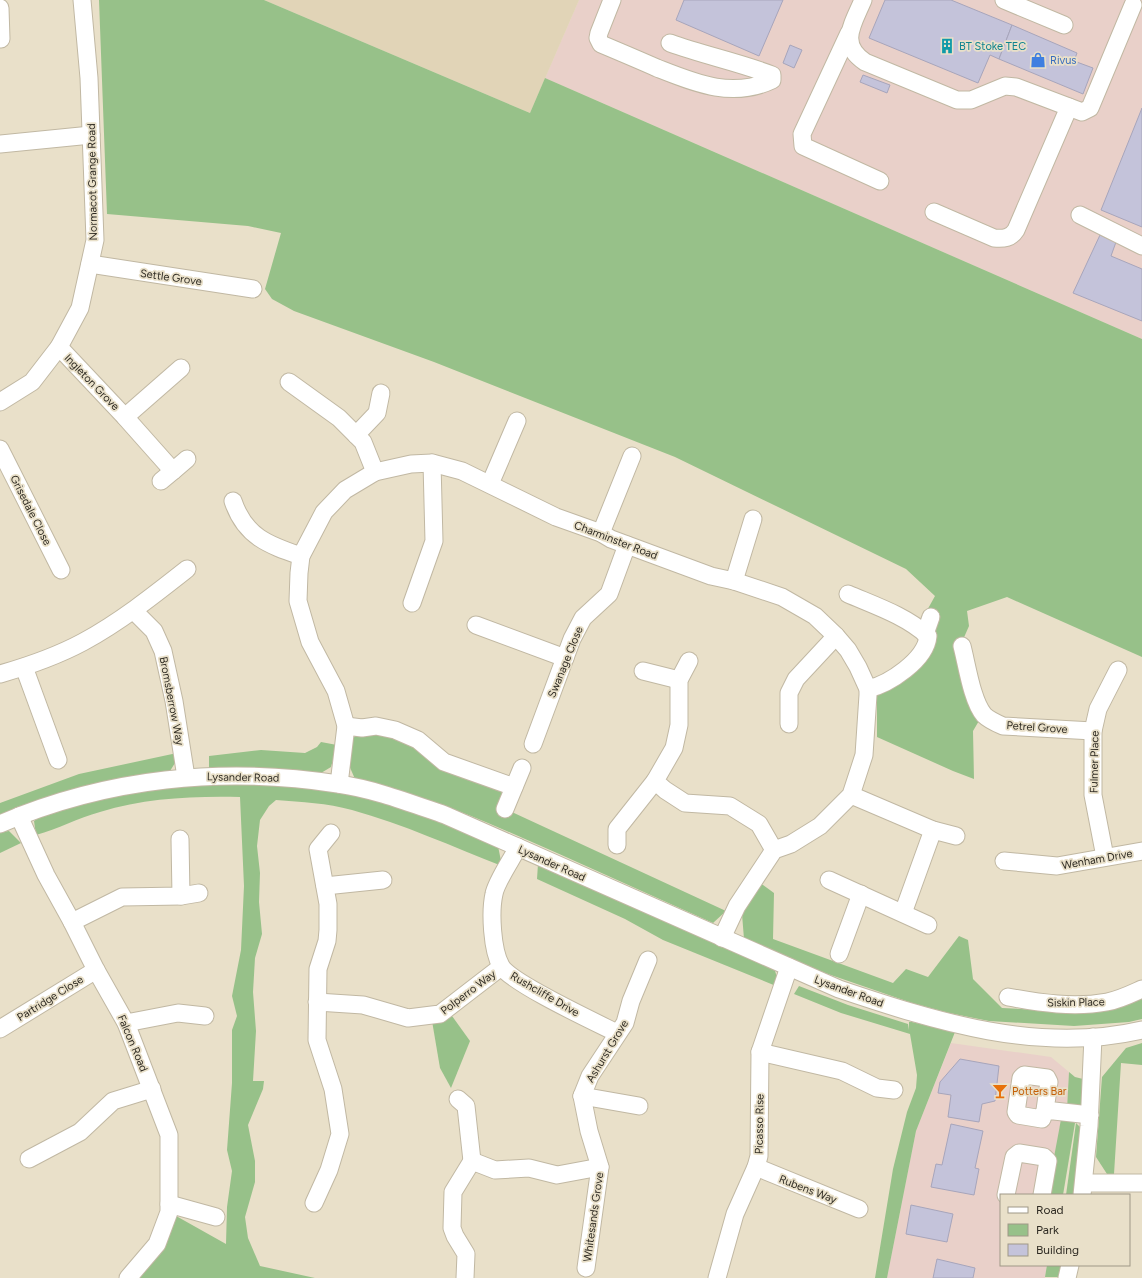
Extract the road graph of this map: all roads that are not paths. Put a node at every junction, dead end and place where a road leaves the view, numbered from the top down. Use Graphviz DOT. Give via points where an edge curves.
graph roads {
  1 [pos="82,0"];
  2 [pos="612,0"];
  3 [pos="863,0"];
  4 [pos="1004,0"];
  5 [pos="1132,5"];
  6 [pos="0,8"];
  7 [pos="1064,25"];
  8 [pos="849,33"];
  9 [pos="1,39"];
  10 [pos="670,43"];
  11 [pos="1069,107"];
  12 [pos="92,136"];
  13 [pos="0,144"];
  14 [pos="880,181"];
  15 [pos="934,212"];
  16 [pos="1080,215"];
  17 [pos="1142,246"];
  18 [pos="90,264"];
  19 [pos="253,289"];
  20 [pos="59,347"];
  21 [pos="181,368"];
  22 [pos="289,382"];
  23 [pos="381,393"];
  24 [pos="0,402"];
  25 [pos="125,417"];
  26 [pos="517,421"];
  27 [pos="356,435"];
  28 [pos="0,449"];
  29 [pos="632,456"];
  30 [pos="188,459"];
  31 [pos="432,463"];
  32 [pos="375,472"];
  33 [pos="490,484"];
  34 [pos="233,501"];
  35 [pos="753,519"];
  36 [pos="601,533"];
  37 [pos="627,545"];
  38 [pos="301,556"];
  39 [pos="188,568"];
  40 [pos="61,570"];
  41 [pos="734,581"];
  42 [pos="848,594"];
  43 [pos="412,603"];
  44 [pos="134,610"];
  45 [pos="931,616"];
  46 [pos="476,625"];
  47 [pos="925,634"];
  48 [pos="836,636"];
  49 [pos="962,646"];
  50 [pos="565,658"];
  51 [pos="689,661"];
  52 [pos="24,667"];
  53 [pos="1118,670"];
  54 [pos="643,671"];
  55 [pos="0,674"];
  56 [pos="680,680"];
  57 [pos="868,689"];
  58 [pos="789,724"];
  59 [pos="346,726"];
  60 [pos="1093,731"];
  61 [pos="533,744"];
  62 [pos="58,760"];
  63 [pos="522,768"];
  64 [pos="186,778"];
  65 [pos="655,781"];
  66 [pos="339,784"];
  67 [pos="514,786"];
  68 [pos="851,795"];
  69 [pos="506,809"];
  70 [pos="19,816"];
  71 [pos="0,824"];
  72 [pos="933,830"];
  73 [pos="331,833"];
  74 [pos="956,836"];
  75 [pos="180,839"];
  76 [pos="617,845"];
  77 [pos="518,848"];
  78 [pos="774,850"];
  79 [pos="1142,851"];
  80 [pos="1105,857"];
  81 [pos="1004,861"];
  82 [pos="383,880"];
  83 [pos="829,880"];
  84 [pos="325,886"];
  85 [pos="199,893"];
  86 [pos="861,894"];
  87 [pos="181,896"];
  88 [pos="903,913"];
  89 [pos="72,922"];
  90 [pos="928,925"];
  91 [pos="722,938"];
  92 [pos="838,954"];
  93 [pos="648,960"];
  94 [pos="501,967"];
  95 [pos="789,968"];
  96 [pos="96,970"];
  97 [pos="1142,989"];
  98 [pos="1008,997"];
  99 [pos="318,998"];
  100 [pos="205,1016"];
  101 [pos="126,1023"];
  102 [pos="1,1025"];
  103 [pos="1142,1030"];
  104 [pos="617,1033"];
  105 [pos="1093,1037"];
  106 [pos="760,1052"];
  107 [pos="152,1089"];
  108 [pos="894,1090"];
  109 [pos="582,1096"];
  110 [pos="458,1099"];
  111 [pos="639,1106"];
  112 [pos="1045,1110"];
  113 [pos="1090,1115"];
  114 [pos="29,1159"];
  115 [pos="472,1161"];
  116 [pos="600,1166"];
  117 [pos="756,1167"];
  118 [pos="1142,1183"];
  119 [pos="1083,1189"];
  120 [pos="1006,1194"];
  121 [pos="1042,1194"];
  122 [pos="314,1203"];
  123 [pos="169,1204"];
  124 [pos="860,1209"];
  125 [pos="216,1216"];
  126 [pos="1070,1266"];
  127 [pos="586,1268"];
  128 [pos="128,1278"];
  129 [pos="465,1278"];
  130 [pos="717,1278"];
  131 [pos="1068,1278"];
  1 -- 12 [label="street, Normacot Grange Road"];
  2 -- 10 [label="street" via="599,33 601,44 693,83 712,88 760,86 772,80 772,74"];
  3 -- 8 [label="street"];
  4 -- 7 [label="street"];
  5 -- 11 [label="street" via="1090,108 1082,112"];
  6 -- 9 [label="street"];
  8 -- 11 [label="street" via="850,45 855,56 957,100 971,100 1005,86"];
  8 -- 14 [label="street" via="802,134 803,146"];
  11 -- 15 [label="street" via="1012,235 1002,239 994,238"];
  12 -- 13 [label="street"];
  12 -- 18 [label="street, Normacot Grange Road" via="95,240"];
  16 -- 17 [label="street"];
  18 -- 19 [label="street, Settle Grove"];
  18 -- 20 [label="street, Normacot Grange Road" via="80,308"];
  20 -- 24 [label="street, Normacot Grange Road" via="32,382"];
  20 -- 25 [label="street, Ingleton Grove"];
  21 -- 25 [label="street, Ingleton Grove"];
  22 -- 27 [label="street" via="339,418"];
  23 -- 27 [label="street" via="377,412"];
  25 -- 30 [label="street, Ingleton Grove" via="167,476"];
  26 -- 33 [label="street"];
  27 -- 32 [label="street" via="363,442"];
  28 -- 40 [label="street, Grisedale Close"];
  29 -- 36 [label="street"];
  31 -- 32 [label="street, Charminster Road" via="411,464"];
  31 -- 33 [label="street, Charminster Road" via="462,471"];
  31 -- 43 [label="street" via="434,540"];
  32 -- 38 [label="street, Charminster Road" via="345,490 324,512"];
  33 -- 36 [label="street, Charminster Road" via="556,517"];
  34 -- 38 [label="street" via="238,517 248,529 270,546"];
  35 -- 41 [label="street"];
  36 -- 37 [label="street, Charminster Road"];
  37 -- 41 [label="street, Charminster Road" via="712,576"];
  37 -- 50 [label="street, Swanage Close" via="609,594 583,618"];
  38 -- 59 [label="street, Charminster Road" via="298,601 310,642 336,691"];
  39 -- 44 [label="street"];
  41 -- 48 [label="street, Charminster Road" via="782,597 815,616"];
  42 -- 47 [label="street" via="903,618"];
  44 -- 52 [label="street" via="82,643"];
  44 -- 64 [label="street, Bromsberrow Way" via="154,631 163,651"];
  45 -- 47 [label="street"];
  46 -- 50 [label="street"];
  47 -- 57 [label="street" via="928,636 927,644 910,666 879,686"];
  48 -- 57 [label="street, Charminster Road" via="858,666"];
  48 -- 58 [label="street" via="796,680 789,693"];
  49 -- 60 [label="street, Petrel Grove" via="978,704 985,716 993,722 1003,726"];
  50 -- 61 [label="street, Swanage Close"];
  51 -- 56 [label="street"];
  52 -- 55 [label="street"];
  52 -- 62 [label="street"];
  53 -- 60 [label="street, Fulmer Place" via="1098,709"];
  54 -- 56 [label="street"];
  56 -- 65 [label="street" via="680,725 674,748"];
  57 -- 68 [label="street, Charminster Road" via="864,755"];
  59 -- 66 [label="street, Charminster Road"];
  59 -- 67 [label="street" via="376,726 395,730 418,740 444,762"];
  60 -- 80 [label="street, Fulmer Place" via="1092,795"];
  63 -- 67 [label="street"];
  64 -- 66 [label="street, Lysander Road" via="262,775"];
  64 -- 70 [label="street, Lysander Road" via="114,788"];
  65 -- 76 [label="street" via="617,829"];
  65 -- 78 [label="street" via="664,790 686,803 730,806 759,824"];
  66 -- 77 [label="street, Lysander Road" via="378,793 445,815"];
  67 -- 69 [label="street"];
  68 -- 72 [label="street"];
  68 -- 78 [label="street, Charminster Road" via="820,826 791,844"];
  70 -- 71 [label="street, Lysander Road"];
  70 -- 89 [label="street, Falcon Road" via="46,875"];
  72 -- 74 [label="street"];
  72 -- 88 [label="street"];
  73 -- 84 [label="street" via="318,849"];
  75 -- 87 [label="street"];
  77 -- 91 [label="street, Lysander Road"];
  77 -- 94 [label="street, Rushcliffe Drive" via="494,893 495,951"];
  78 -- 91 [label="street" via="737,906"];
  79 -- 80 [label="street, Wenham Drive"];
  80 -- 81 [label="street, Wenham Drive" via="1057,866"];
  82 -- 84 [label="street"];
  83 -- 86 [label="street"];
  84 -- 99 [label="street" via="328,930 318,969"];
  85 -- 87 [label="street"];
  86 -- 88 [label="street"];
  86 -- 92 [label="street"];
  87 -- 89 [label="street" via="122,898"];
  88 -- 90 [label="street"];
  89 -- 96 [label="street, Falcon Road"];
  91 -- 95 [label="street, Lysander Road"];
  93 -- 104 [label="street, Ashurst Grove" via="625,1023"];
  94 -- 99 [label="street, Polperro Way" via="440,1014 408,1018 363,1004"];
  94 -- 104 [label="street, Rushcliffe Drive" via="551,999"];
  95 -- 105 [label="street, Lysander Road" via="839,990 964,1028 1026,1037"];
  95 -- 106 [label="street, Picasso Rise"];
  96 -- 101 [label="street, Falcon Road"];
  96 -- 102 [label="street, Partridge Close"];
  97 -- 98 [label="street, Siskin Place" via="1120,999 1095,1004 1039,1003"];
  99 -- 122 [label="street" via="317,1040 333,1089 340,1134 329,1170"];
  100 -- 101 [label="street" via="178,1013"];
  101 -- 107 [label="street, Falcon Road"];
  103 -- 105 [label="street, Lysander Road" via="1115,1036"];
  104 -- 109 [label="street, Ashurst Grove" via="590,1076"];
  105 -- 113 [label="street"];
  106 -- 108 [label="street" via="842,1071 877,1088"];
  106 -- 117 [label="street, Picasso Rise" via="759,1156"];
  107 -- 114 [label="street" via="113,1102 80,1132"];
  107 -- 123 [label="street, Falcon Road" via="169,1135"];
  109 -- 111 [label="street"];
  109 -- 116 [label="street, Whitesands Grove"];
  110 -- 115 [label="street" via="466,1106"];
  112 -- 113 [label="street"];
  113 -- 119 [label="street"];
  115 -- 116 [label="street" via="495,1170 529,1168 557,1174"];
  115 -- 129 [label="street" via="453,1192 452,1228 466,1254"];
  116 -- 127 [label="street, Whitesands Grove"];
  117 -- 124 [label="street, Rubens Way"];
  117 -- 130 [label="street, Picasso Rise" via="735,1214"];
  118 -- 119 [label="street"];
  120 -- 121 [label="street" via="1014,1157 1019,1152 1044,1157 1048,1161"];
  123 -- 125 [label="street"];
  123 -- 128 [label="street, Falcon Road" via="169,1212 157,1244"];
  126 -- 131 [label="street"];
}
